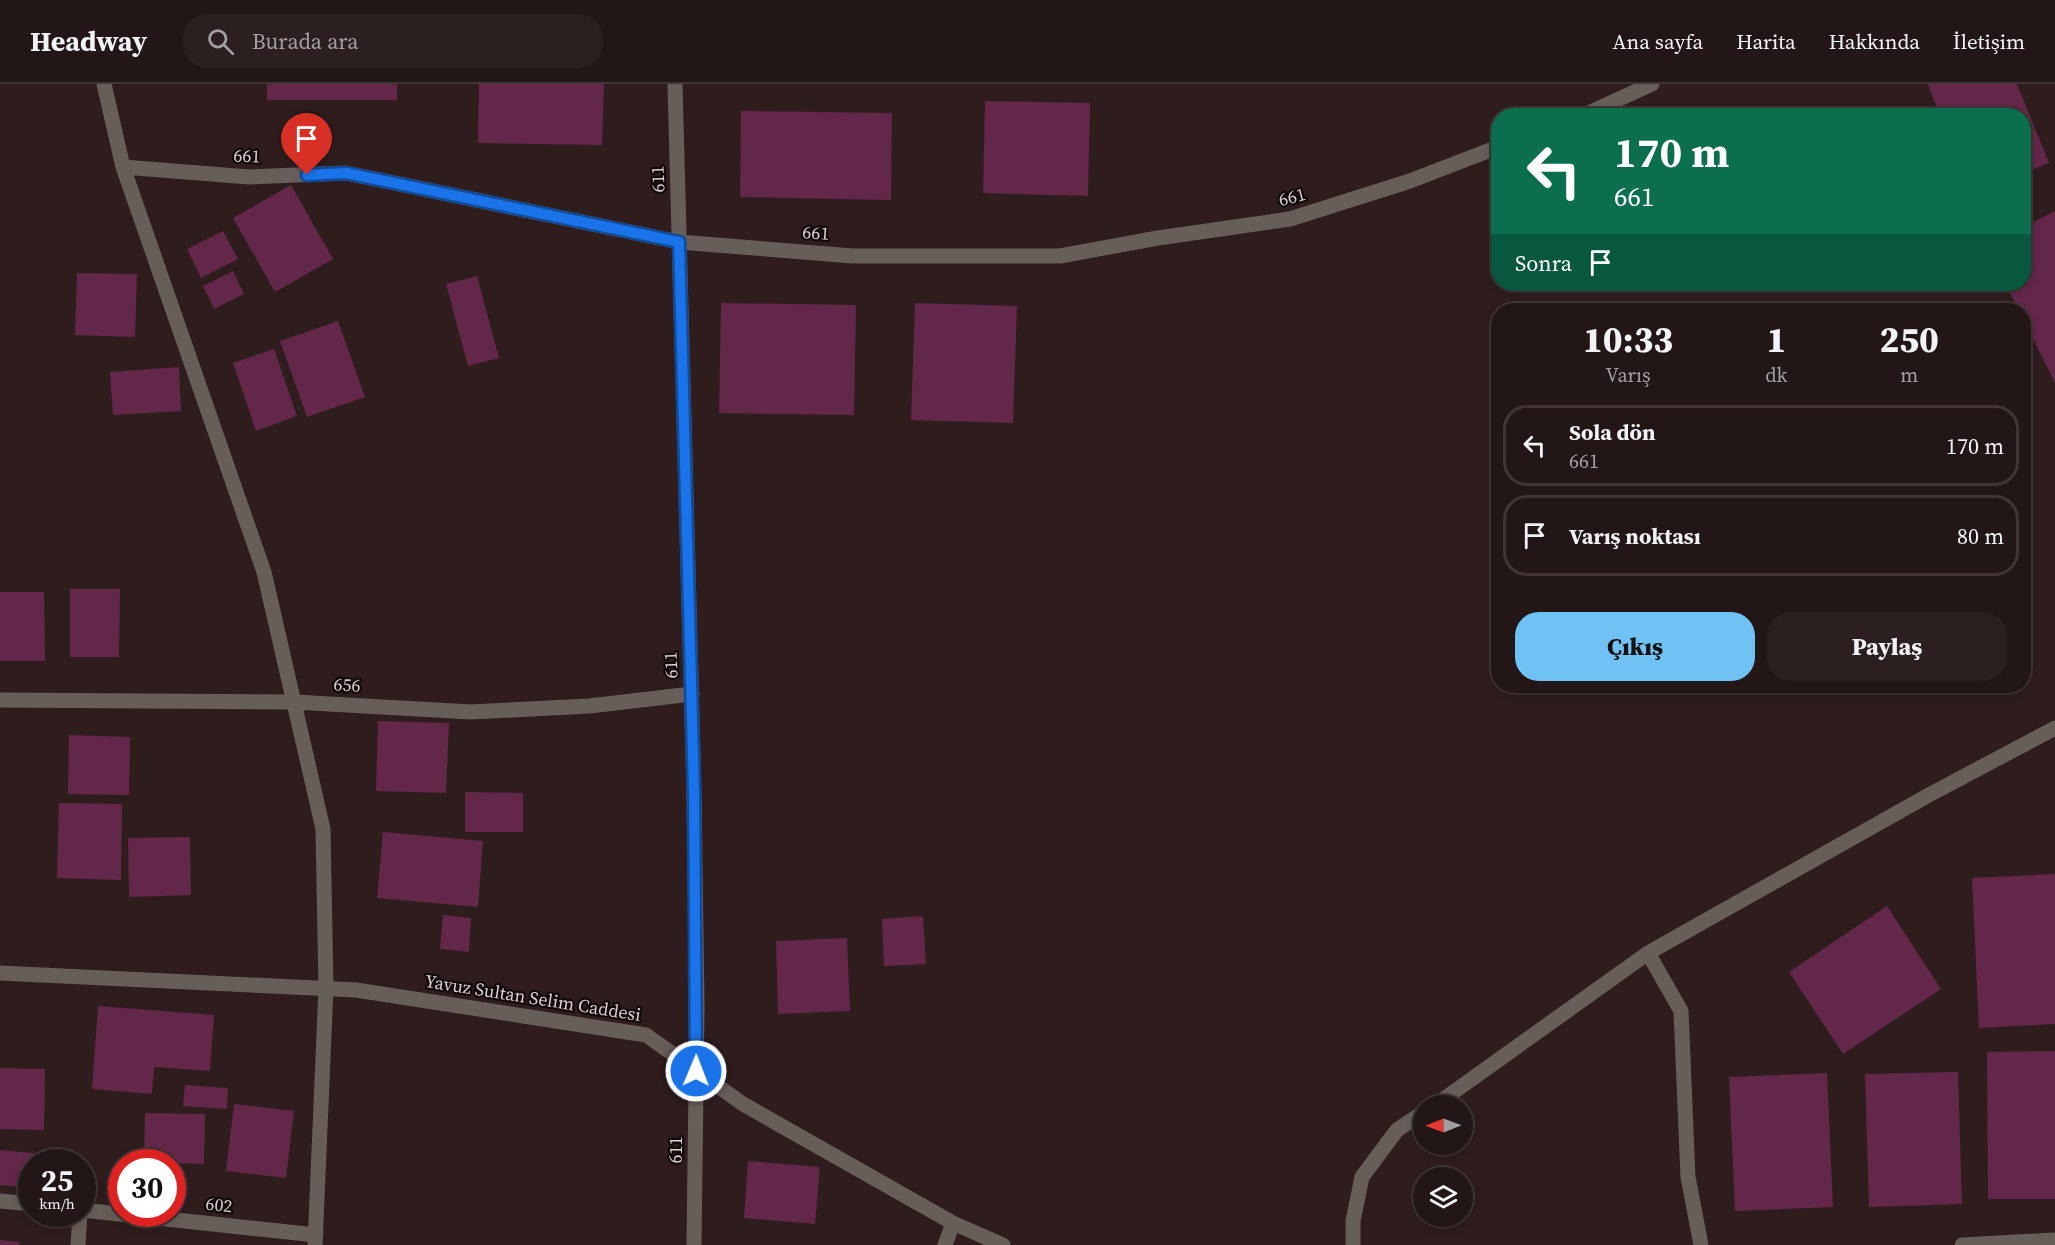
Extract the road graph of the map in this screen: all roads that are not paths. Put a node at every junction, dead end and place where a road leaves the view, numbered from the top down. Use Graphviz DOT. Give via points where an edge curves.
graph roads {
  1 [pos="104,84"];
  2 [pos="675,84"];
  3 [pos="1652,84"];
  4 [pos="1600,108"];
  5 [pos="1491,150"];
  6 [pos="123,167"];
  7 [pos="679,242"];
  8 [pos="692,694"];
  9 [pos="0,700"];
  10 [pos="294,702"];
  11 [pos="2055,728"];
  12 [pos="1648,953"];
  13 [pos="0,973"];
  14 [pos="326,988"];
  15 [pos="696,1071"];
  16 [pos="1449,1095"];
  17 [pos="1413,1119"];
  18 [pos="0,1201"];
  19 [pos="18,1203"];
  20 [pos="96,1214"];
  21 [pos="953,1223"];
  22 [pos="80,1227"];
  23 [pos="315,1240"];
  24 [pos="2055,1240"];
  25 [pos="78,1245"];
  26 [pos="694,1245"];
  27 [pos="945,1245"];
  28 [pos="1003,1245"];
  29 [pos="1353,1245"];
  30 [pos="1701,1245"];
  31 [pos="1962,1245"];
  1 -- 6 [label="street"];
  2 -- 7 [label="street, 611"];
  3 -- 4 [label="street"];
  5 -- 7 [label="street, 661" via="1410,181 1290,219 1060,256 853,255"];
  6 -- 7 [label="street, 661" via="249,177 346,173"];
  6 -- 10 [label="street" via="264,572"];
  7 -- 8 [label="street, 611"];
  8 -- 10 [label="street, 656" via="589,706 471,712"];
  8 -- 15 [label="street, 611"];
  9 -- 10 [label="street, 656"];
  10 -- 14 [label="street" via="323,829"];
  11 -- 12 [label="street"];
  12 -- 16 [label="street"];
  12 -- 30 [label="street" via="1681,1011 1688,1177"];
  13 -- 14 [label="street, Yavuz Sultan Selim Caddesi"];
  14 -- 15 [label="street, Yavuz Sultan Selim Caddesi" via="646,1035"];
  14 -- 23 [label="street"];
  15 -- 21 [label="street, Yavuz Sultan Selim Caddesi" via="743,1104"];
  15 -- 26 [label="street, 611"];
  17 -- 29 [label="street" via="1397,1130 1362,1177 1353,1221"];
  18 -- 19 [label="street"];
  20 -- 23 [label="street, 602"];
  21 -- 27 [label="street"];
  21 -- 28 [label="street, Yavuz Sultan Selim Caddesi"];
  22 -- 25 [label="street"];
  24 -- 31 [label="street"];
}
